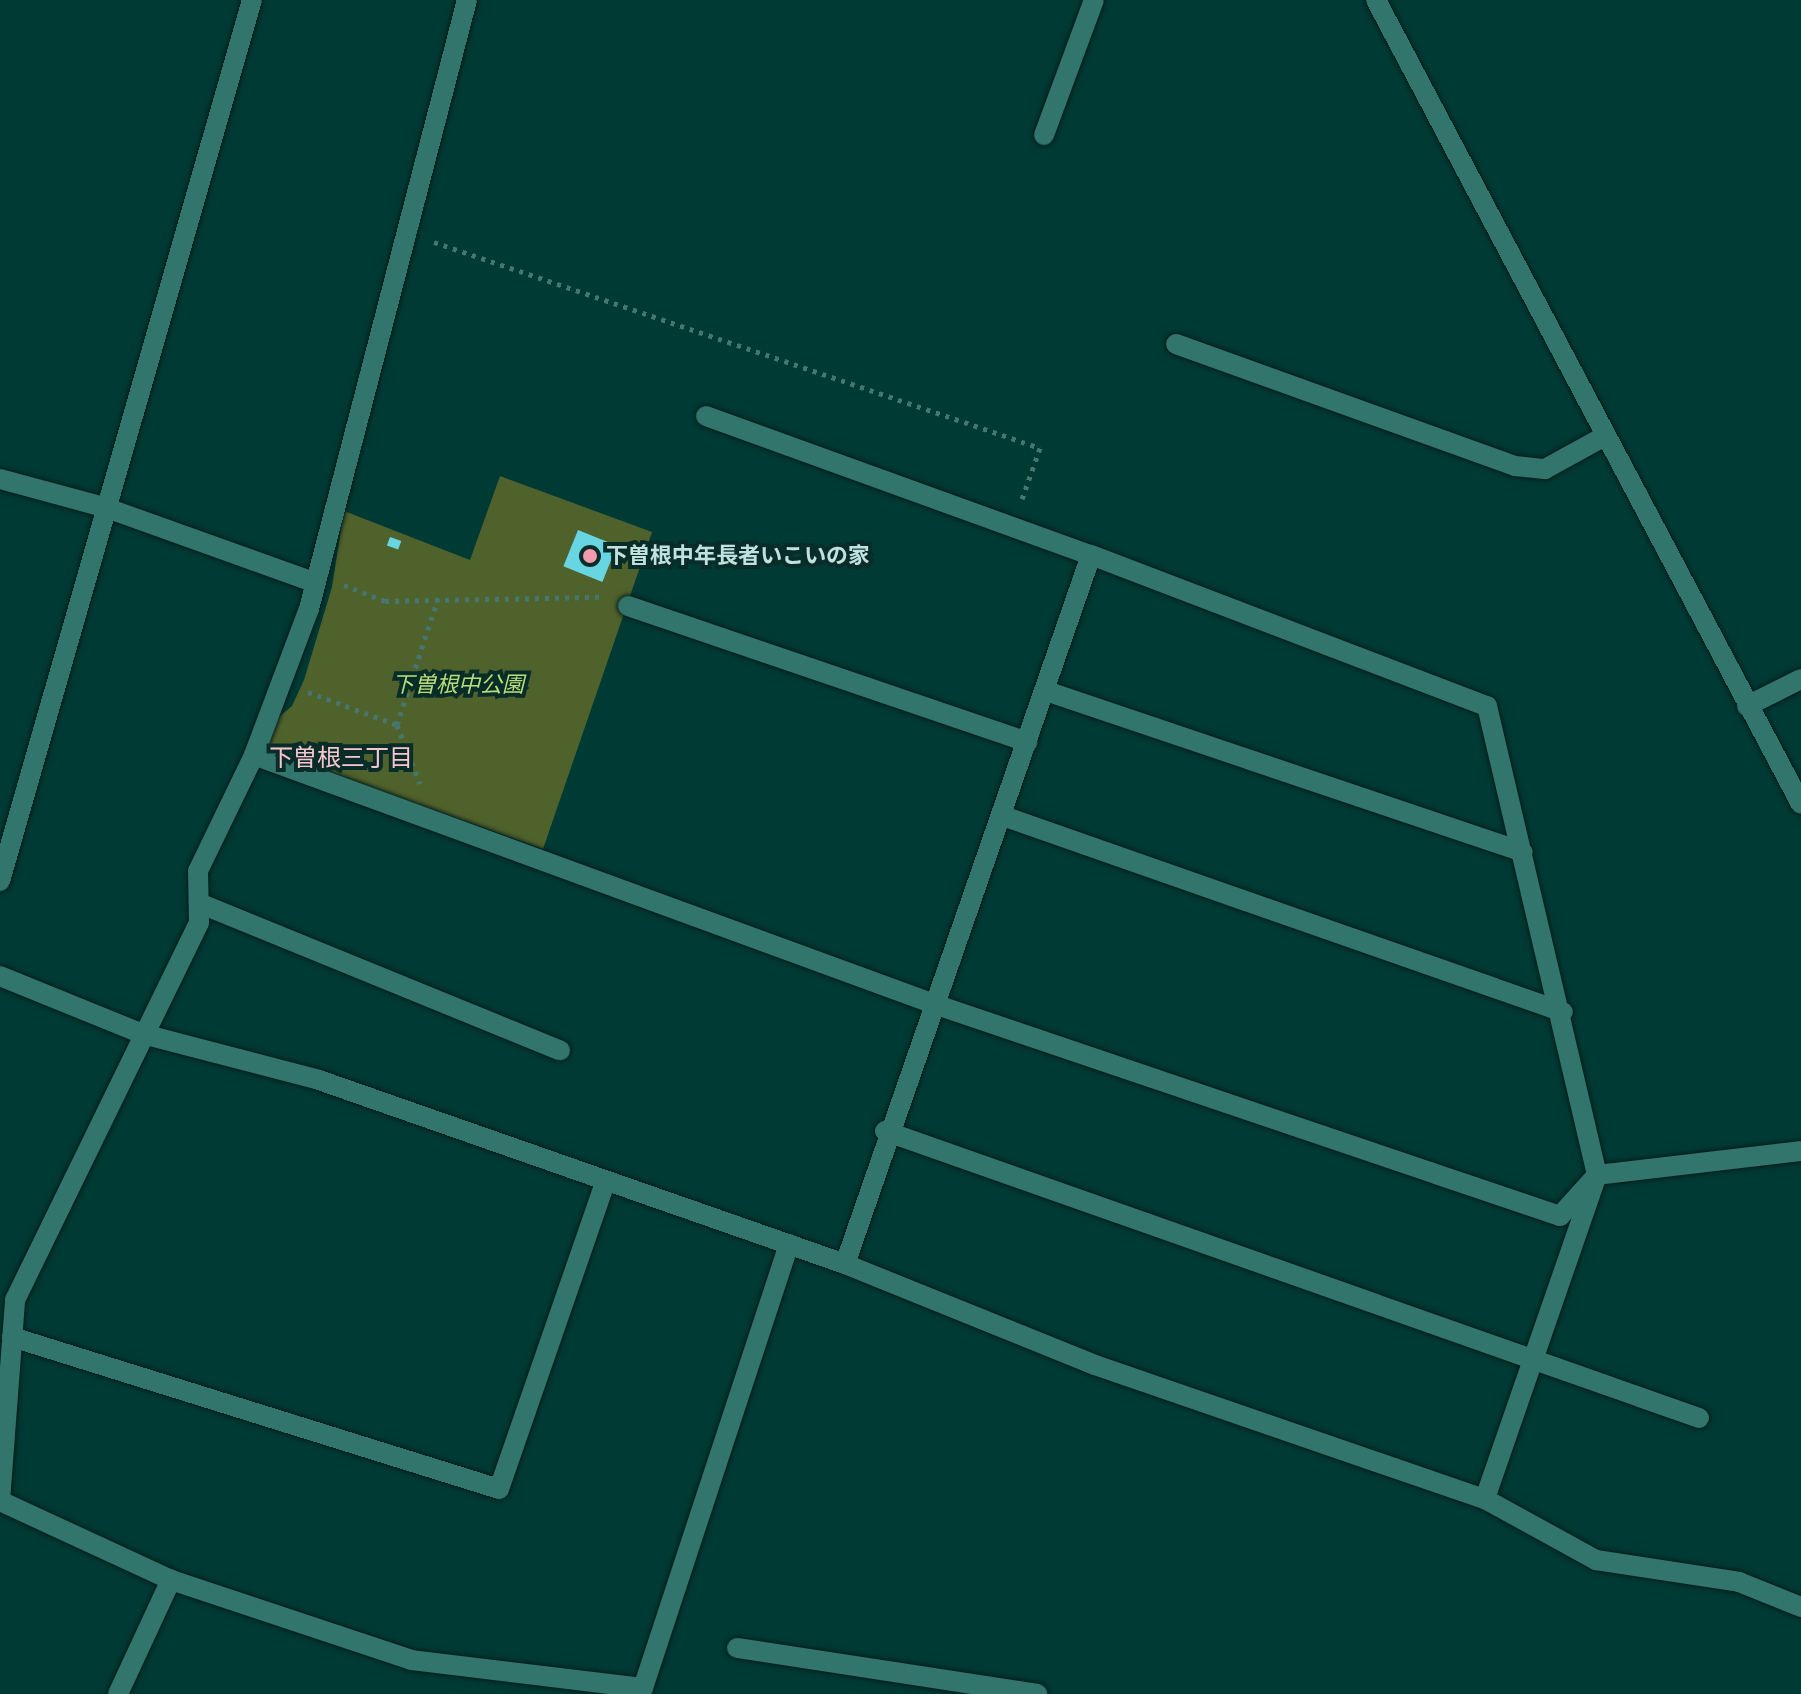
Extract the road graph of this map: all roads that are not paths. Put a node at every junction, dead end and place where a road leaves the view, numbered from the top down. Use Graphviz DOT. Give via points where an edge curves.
graph roads {
  1 [pos="252,0"];
  2 [pos="467,0"];
  3 [pos="1094,0"];
  4 [pos="1376,0"];
  5 [pos="1044,135"];
  6 [pos="1176,344"];
  7 [pos="706,416"];
  8 [pos="1605,436"];
  9 [pos="0,479"];
  10 [pos="104,507"];
  11 [pos="1091,555"];
  12 [pos="316,583"];
  13 [pos="628,606"];
  14 [pos="1801,679"];
  15 [pos="1046,691"];
  16 [pos="1747,706"];
  17 [pos="1028,742"];
  18 [pos="254,755"];
  19 [pos="1801,804"];
  20 [pos="1003,816"];
  21 [pos="1523,852"];
  22 [pos="0,881"];
  23 [pos="199,903"];
  24 [pos="0,976"];
  25 [pos="934,1004"];
  26 [pos="1563,1012"];
  27 [pos="143,1034"];
  28 [pos="560,1050"];
  29 [pos="885,1131"];
  30 [pos="1801,1151"];
  31 [pos="1597,1175"];
  32 [pos="605,1183"];
  33 [pos="789,1244"];
  34 [pos="845,1264"];
  35 [pos="12,1337"];
  36 [pos="1530,1360"];
  37 [pos="1699,1418"];
  38 [pos="1485,1499"];
  39 [pos="171,1580"];
  40 [pos="1801,1607"];
  41 [pos="737,1648"];
  42 [pos="118,1694"];
  43 [pos="1037,1694"];
  1 -- 10 [label="street"];
  2 -- 12 [label="street"];
  3 -- 5 [label="street"];
  4 -- 8 [label="street"];
  6 -- 8 [label="street" via="1515,466 1545,469"];
  7 -- 11 [label="street"];
  8 -- 16 [label="street"];
  9 -- 10 [label="street"];
  10 -- 12 [label="street"];
  10 -- 22 [label="street"];
  11 -- 15 [label="street"];
  11 -- 21 [label="street" via="1487,706"];
  12 -- 18 [label="street"];
  13 -- 17 [label="street"];
  14 -- 16 [label="street"];
  15 -- 17 [label="street"];
  15 -- 21 [label="street"];
  16 -- 19 [label="street"];
  17 -- 20 [label="street"];
  18 -- 23 [label="street" via="198,871"];
  18 -- 25 [label="street"];
  20 -- 25 [label="street"];
  20 -- 26 [label="street"];
  21 -- 26 [label="street"];
  23 -- 27 [label="street" via="199,922"];
  23 -- 28 [label="street"];
  24 -- 27 [label="street"];
  25 -- 29 [label="street"];
  25 -- 31 [label="street" via="1560,1216"];
  26 -- 31 [label="street"];
  27 -- 32 [label="street" via="319,1080"];
  27 -- 35 [label="street" via="15,1300"];
  29 -- 34 [label="street"];
  29 -- 36 [label="street"];
  30 -- 31 [label="street"];
  31 -- 36 [label="street"];
  32 -- 33 [label="street"];
  32 -- 35 [label="street" via="499,1489"];
  33 -- 34 [label="street"];
  33 -- 39 [label="street" via="643,1688 412,1660"];
  34 -- 38 [label="street" via="1095,1365"];
  35 -- 39 [label="street" via="0,1501"];
  36 -- 37 [label="street"];
  36 -- 38 [label="street"];
  38 -- 40 [label="street" via="1596,1560 1739,1582"];
  39 -- 42 [label="street"];
  41 -- 43 [label="street"];
}
